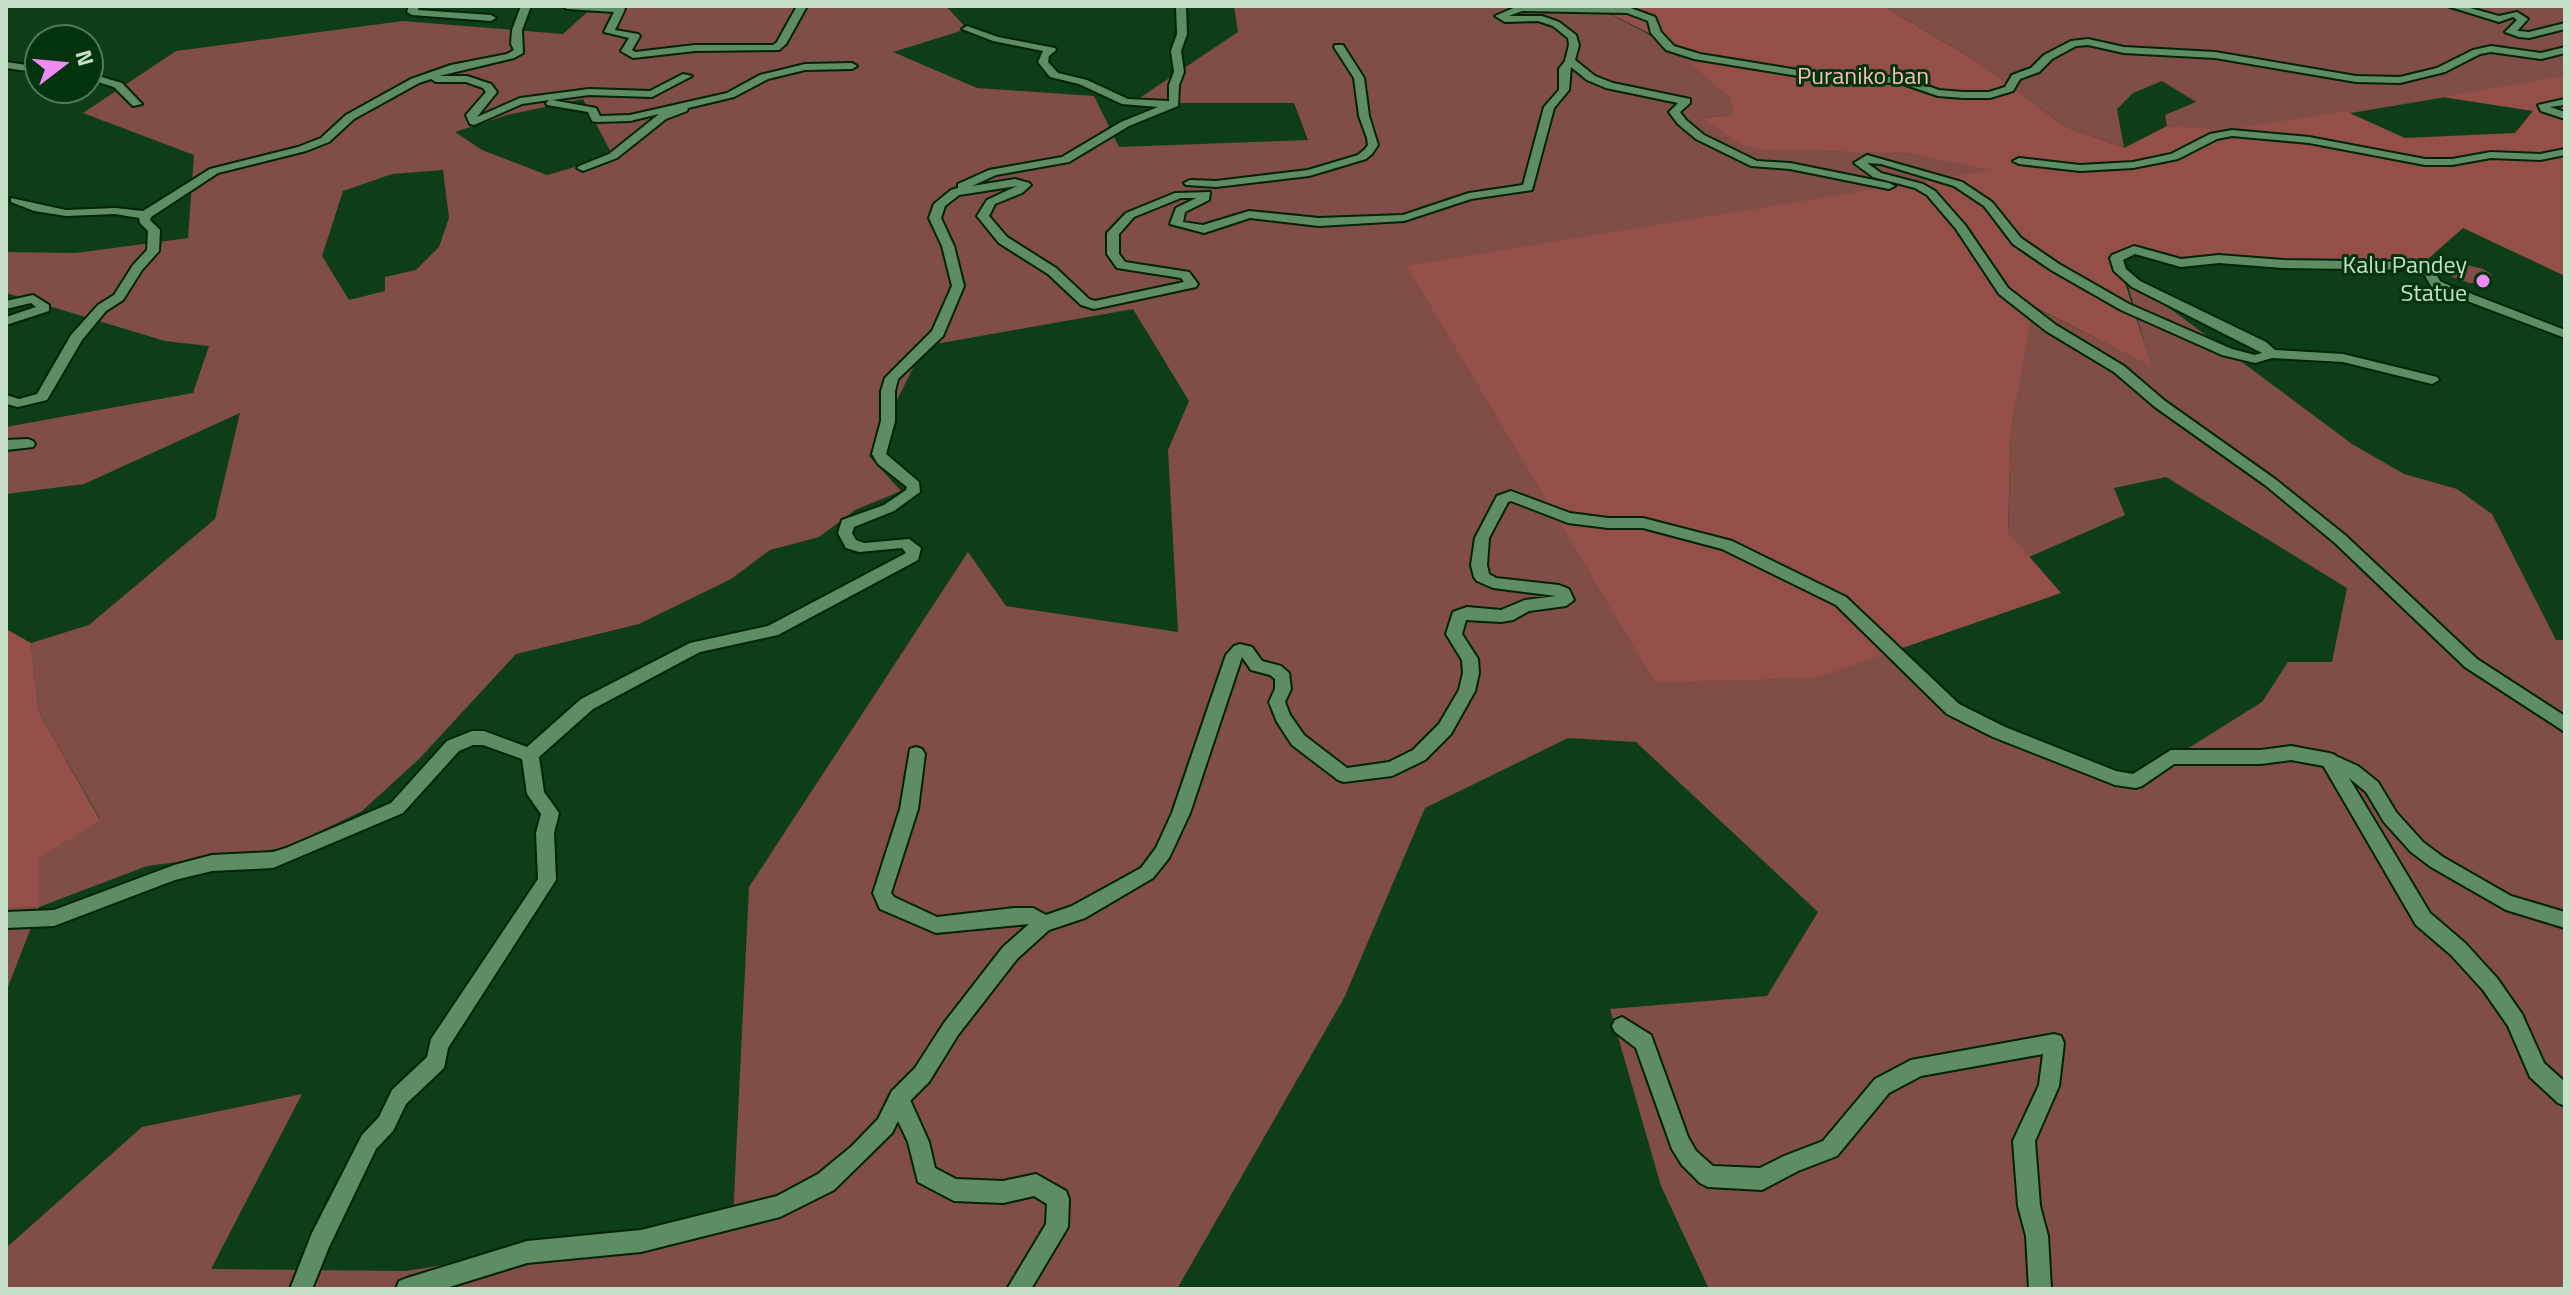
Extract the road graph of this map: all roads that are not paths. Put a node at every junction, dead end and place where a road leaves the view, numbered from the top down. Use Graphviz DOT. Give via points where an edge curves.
graph roads {
  1 [pos="414,6"];
  2 [pos="526,6"];
  3 [pos="567,6"];
  4 [pos="802,6"];
  5 [pos="1181,6"];
  6 [pos="2452,6"];
  7 [pos="2462,6"];
  8 [pos="2485,6"];
  9 [pos="491,18"];
  10 [pos="2565,26"];
  11 [pos="967,29"];
  12 [pos="1339,47"];
  13 [pos="2565,50"];
  14 [pos="1570,61"];
  15 [pos="852,66"];
  16 [pos="687,76"];
  17 [pos="104,81"];
  18 [pos="2565,102"];
  19 [pos="137,104"];
  20 [pos="1174,104"];
  21 [pos="682,106"];
  22 [pos="506,107"];
  23 [pos="354,115"];
  24 [pos="2565,116"];
  25 [pos="2565,152"];
  26 [pos="2019,161"];
  27 [pos="583,168"];
  28 [pos="1919,186"];
  29 [pos="955,192"];
  30 [pos="15,200"];
  31 [pos="145,215"];
  32 [pos="1130,215"];
  33 [pos="6,305"];
  34 [pos="6,321"];
  35 [pos="2565,334"];
  36 [pos="2271,354"];
  37 [pos="2432,380"];
  38 [pos="6,399"];
  39 [pos="28,444"];
  40 [pos="6,445"];
  41 [pos="2565,725"];
  42 [pos="916,754"];
  43 [pos="530,755"];
  44 [pos="2329,760"];
  45 [pos="6,920"];
  46 [pos="2565,920"];
  47 [pos="1043,924"];
  48 [pos="1622,1026"];
  49 [pos="2565,1096"];
  50 [pos="899,1098"];
  51 [pos="301,1289"];
  52 [pos="407,1289"];
  53 [pos="1018,1289"];
  54 [pos="2040,1289"];
  1 -- 9 [label="street" via="412,12"];
  2 -- 23 [label="street" via="517,30 519,51 415,81"];
  3 -- 4 [label="street" via="620,9 609,32 635,36 626,51 633,55 775,48"];
  5 -- 20 [label="street"];
  6 -- 10 [label="street" via="2499,19 2514,14 2523,19 2510,32 2519,34"];
  7 -- 8 [label="street"];
  11 -- 20 [label="street" via="1047,47 1051,50 1043,62 1054,75 1126,102"];
  12 -- 32 [label="street" via="1356,69 1372,138 1373,145 1362,157 1301,174 1183,184"];
  13 -- 14 [label="street" via="2541,56 2491,49 2420,76 2370,79 2215,55 2074,43 2016,77 2009,89 1963,95 1901,80 1835,79 1698,57 1670,48 1652,19 1628,10 1521,8 1500,16 1556,24 1573,37"];
  14 -- 28 [label="street" via="1610,86 1686,101 1674,112 1682,122 1700,137 1755,164"];
  14 -- 32 [label="street" via="1564,69 1564,90 1549,107 1528,188 1469,196 1404,218 1349,223 1249,214 1204,229 1176,224 1180,210 1205,198 1201,192"];
  15 -- 21 [label="street" via="805,67 764,77 730,95"];
  16 -- 22 [label="street" via="652,94 589,92"];
  17 -- 19 [label="street" via="118,85"];
  18 -- 24 [label="street" via="2543,105"];
  20 -- 29 [label="street" via="1125,124 1065,160 993,172"];
  21 -- 22 [label="street" via="630,118 596,119 592,110 569,105"];
  21 -- 27 [label="street" via="613,156"];
  22 -- 23 [label="street" via="474,122 471,115 492,92 487,86 467,79 435,79"];
  23 -- 31 [label="street" via="325,140 214,171"];
  25 -- 26 [label="street" via="2425,162 2309,140 2232,133 2214,136 2174,157 2133,165 2080,168"];
  28 -- 36 [label="street" via="1877,175 1860,163 1874,159 1946,178 1988,204 2032,252 2125,307 2227,352 2255,359"];
  28 -- 41 [label="street" via="1961,227 2003,291 2119,369 2270,482 2340,539 2459,654"];
  29 -- 32 [label="street" via="1025,185 991,202 983,216 1003,240 1094,305 1192,284 1185,275 1139,270 1115,261 1113,233"];
  29 -- 43 [label="street" via="940,204 935,218 958,286 938,333 892,378 879,454 914,485 913,492 847,524 845,533 851,544 864,548 904,543 914,548 913,556 772,631 696,647 587,704"];
  30 -- 31 [label="street" via="66,213"];
  31 -- 38 [label="street" via="154,230 153,251 119,297 85,328 42,397 18,403"];
  33 -- 34 [label="street" via="33,299 45,308"];
  35 -- 36 [label="street" via="2442,287 2420,266 2219,259 2181,263 2134,250 2116,258 2120,271 2136,284"];
  36 -- 37 [label="street" via="2343,358"];
  39 -- 40 [label="street"];
  42 -- 47 [label="street" via="909,809 882,893 887,903 936,925 1014,916 1033,916"];
  43 -- 45 [label="street" via="472,738 453,746 397,808 291,854 212,863 54,918"];
  43 -- 51 [label="street" via="536,794 550,813 545,833 547,880 438,1046 437,1061 399,1097 386,1124 369,1142"];
  44 -- 46 [label="street" via="2372,787 2390,817 2437,862 2506,902"];
  44 -- 47 [label="street" via="2291,753 2171,757 2136,781 2115,778 1953,709 1841,601 1727,545 1643,523 1568,518 1511,496 1502,499 1482,538 1482,577 1493,583 1554,589 1566,600 1525,606 1513,614 1459,616 1454,634 1470,659 1467,691 1445,729 1419,755 1392,769 1344,775 1298,740 1283,717 1277,702 1283,677 1257,666 1240,650 1163,853 1147,873 1078,912"];
  44 -- 49 [label="street" via="2423,919 2490,984 2515,1020 2537,1070"];
  47 -- 50 [label="street" via="1010,953 922,1075"];
  48 -- 54 [label="street" via="1644,1042 1689,1158 1708,1176 1762,1179 1830,1149 1882,1086 1918,1067 2054,1043 2049,1086 2024,1141"];
  50 -- 52 [label="street" via="885,1126 859,1153 826,1182 780,1206 641,1241 527,1252"];
  50 -- 53 [label="street" via="926,1175 954,1190 1003,1192 1036,1185 1058,1199 1057,1227"];
}
